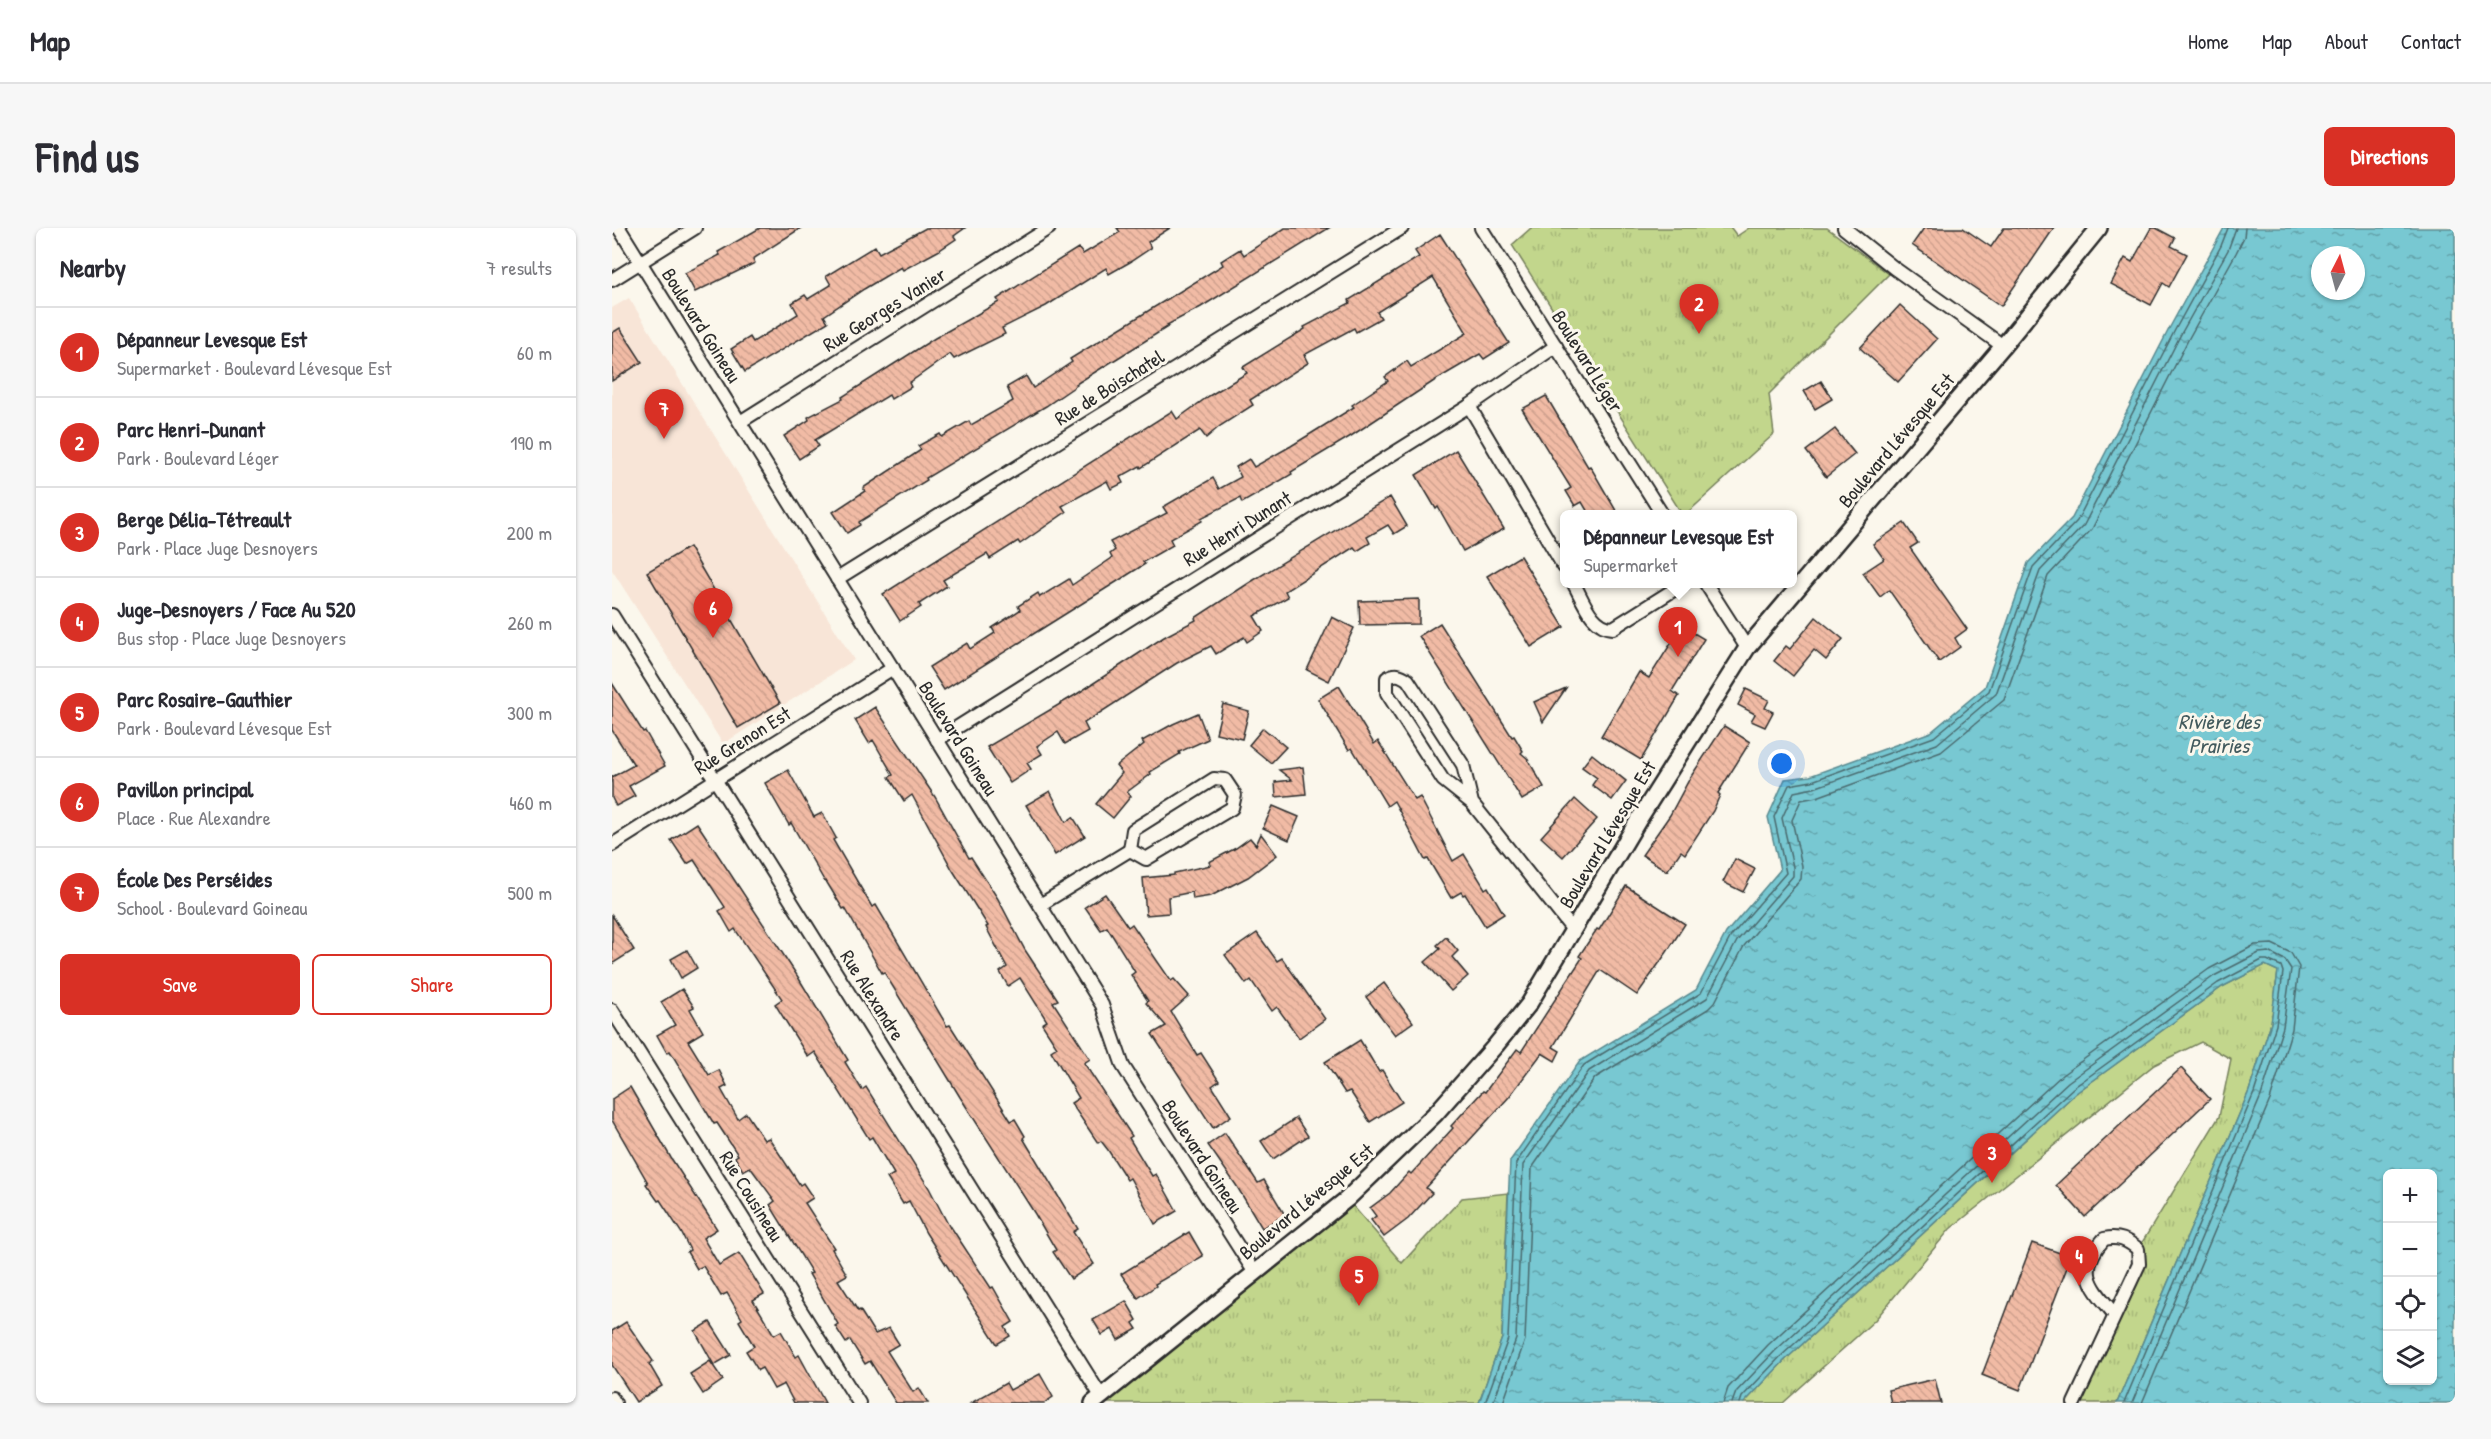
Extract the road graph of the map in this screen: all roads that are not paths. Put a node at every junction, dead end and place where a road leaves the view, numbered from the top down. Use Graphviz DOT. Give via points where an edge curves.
graph roads {
  1 [pos="619,228"];
  2 [pos="695,228"];
  3 [pos="1049,228"];
  4 [pos="1402,228"];
  5 [pos="1481,228"];
  6 [pos="1844,228"];
  7 [pos="2099,228"];
  8 [pos="640,262"];
  9 [pos="612,280"];
  10 [pos="1556,346"];
  11 [pos="2003,346"];
  12 [pos="1469,406"];
  13 [pos="740,422"];
  14 [pos="1659,510"];
  15 [pos="1560,560"];
  16 [pos="837,579"];
  17 [pos="1576,588"];
  18 [pos="1677,588"];
  19 [pos="1709,588"];
  20 [pos="612,615"];
  21 [pos="1747,648"];
  22 [pos="893,668"];
  23 [pos="937,740"];
  24 [pos="715,780"];
  25 [pos="1472,803"];
  26 [pos="612,845"];
  27 [pos="1130,850"];
  28 [pos="1040,905"];
  29 [pos="1573,930"];
  30 [pos="612,1010"];
  31 [pos="1255,1273"];
  32 [pos="2115,1315"];
  33 [pos="612,1398"];
  34 [pos="1097,1400"];
  35 [pos="615,1403"];
  36 [pos="859,1403"];
  37 [pos="2074,1403"];
  1 -- 8 [label="street, Boulevard Goineau"];
  2 -- 8 [label="street"];
  3 -- 13 [label="street, Rue Georges Vanier"];
  4 -- 16 [label="street, Rue de Boischatel"];
  5 -- 10 [label="street, Boulevard Léger"];
  6 -- 11 [label="street"];
  7 -- 11 [label="street, Boulevard Lévesque Est"];
  8 -- 9 [label="street"];
  8 -- 13 [label="street, Boulevard Goineau"];
  10 -- 12 [label="street, Rue Henri Dunant"];
  10 -- 14 [label="street, Boulevard Léger"];
  11 -- 21 [label="street, Boulevard Lévesque Est"];
  12 -- 15 [label="street"];
  12 -- 23 [label="street, Rue Henri Dunant"];
  13 -- 16 [label="street, Boulevard Goineau"];
  16 -- 22 [label="street, Boulevard Goineau"];
  17 -- 18 [label="street" via="1596,621 1604,628 1613,628"];
  19 -- 21 [label="street"];
  20 -- 24 [label="street, Rue Alexandre"];
  21 -- 29 [label="street, Boulevard Lévesque Est"];
  22 -- 23 [label="street, Boulevard Goineau"];
  22 -- 24 [label="street, Rue Grenon Est"];
  23 -- 28 [label="street, Boulevard Goineau"];
  24 -- 26 [label="street, Rue Grenon Est"];
  24 -- 34 [label="street, Rue Alexandre"];
  25 -- 25 [label="street" via="1463,765 1408,680 1402,675 1387,678 1387,693 1443,780"];
  25 -- 29 [label="street"];
  27 -- 27 [label="street" via="1146,859 1232,808 1235,795 1225,780 1214,779 1133,830"];
  27 -- 28 [label="street"];
  28 -- 31 [label="street, Boulevard Goineau" via="1102,1005 1123,1066"];
  29 -- 31 [label="street, Boulevard Lévesque Est" via="1529,1004 1436,1113 1347,1199"];
  30 -- 36 [label="street, Rue Cousineau"];
  31 -- 34 [label="street, Boulevard Lévesque Est"];
  32 -- 32 [label="street" via="2139,1264 2138,1249 2115,1237 2104,1239 2088,1265 2090,1284"];
  32 -- 37 [label="street"];
  33 -- 35 [label="street"];
}
